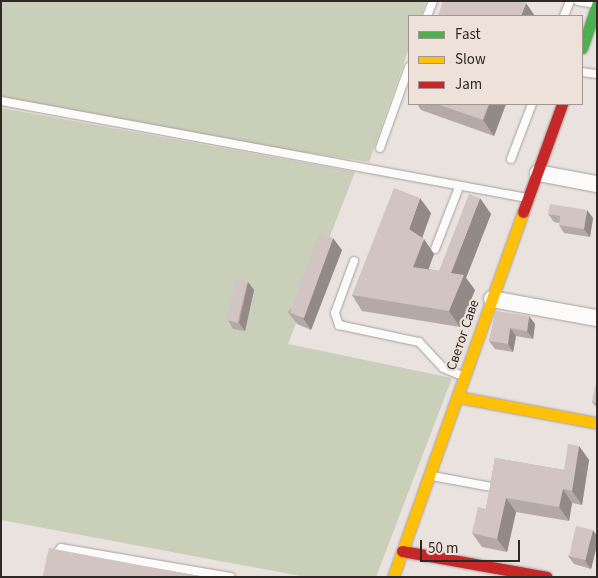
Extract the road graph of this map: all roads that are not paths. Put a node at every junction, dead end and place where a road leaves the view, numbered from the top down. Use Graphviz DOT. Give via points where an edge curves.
graph roads {
  1 [pos="433,1"];
  2 [pos="570,1"];
  3 [pos="578,1"];
  4 [pos="597,5"];
  5 [pos="428,15"];
  6 [pos="564,15"];
  7 [pos="583,45"];
  8 [pos="408,70"];
  9 [pos="583,72"];
  10 [pos="597,74"];
  11 [pos="1,101"];
  12 [pos="532,105"];
  13 [pos="562,105"];
  14 [pos="380,148"];
  15 [pos="511,159"];
  16 [pos="538,173"];
  17 [pos="597,184"];
  18 [pos="459,187"];
  19 [pos="528,198"];
  20 [pos="435,249"];
  21 [pos="354,260"];
  22 [pos="492,299"];
  23 [pos="597,318"];
  24 [pos="465,376"];
  25 [pos="458,397"];
  26 [pos="597,423"];
  27 [pos="430,476"];
  28 [pos="497,488"];
  29 [pos="402,552"];
  30 [pos="49,577"];
  31 [pos="232,577"];
  32 [pos="393,577"];
  33 [pos="547,577"];
  1 -- 5 [label="lane"];
  2 -- 6 [label="lane"];
  3 -- 4 [label="lane"];
  4 -- 7 [label="street"];
  8 -- 14 [label="lane"];
  9 -- 10 [label="lane"];
  11 -- 18 [label="lane"];
  12 -- 15 [label="lane"];
  13 -- 16 [label="street, Светог Саве"];
  16 -- 17 [label="street"];
  16 -- 19 [label="street, Светог Саве"];
  18 -- 19 [label="lane"];
  18 -- 20 [label="lane"];
  19 -- 22 [label="street, Светог Саве"];
  21 -- 24 [label="lane" via="335,313 340,325 420,342 443,368"];
  22 -- 23 [label="street"];
  22 -- 24 [label="street, Светог Саве"];
  24 -- 25 [label="street, Светог Саве"];
  25 -- 26 [label="street"];
  25 -- 27 [label="street, Светог Саве"];
  27 -- 28 [label="lane"];
  27 -- 29 [label="street, Светог Саве"];
  29 -- 32 [label="street, Светог Саве"];
  29 -- 33 [label="street"];
  30 -- 31 [label="lane" via="52,557 61,548"];
}
